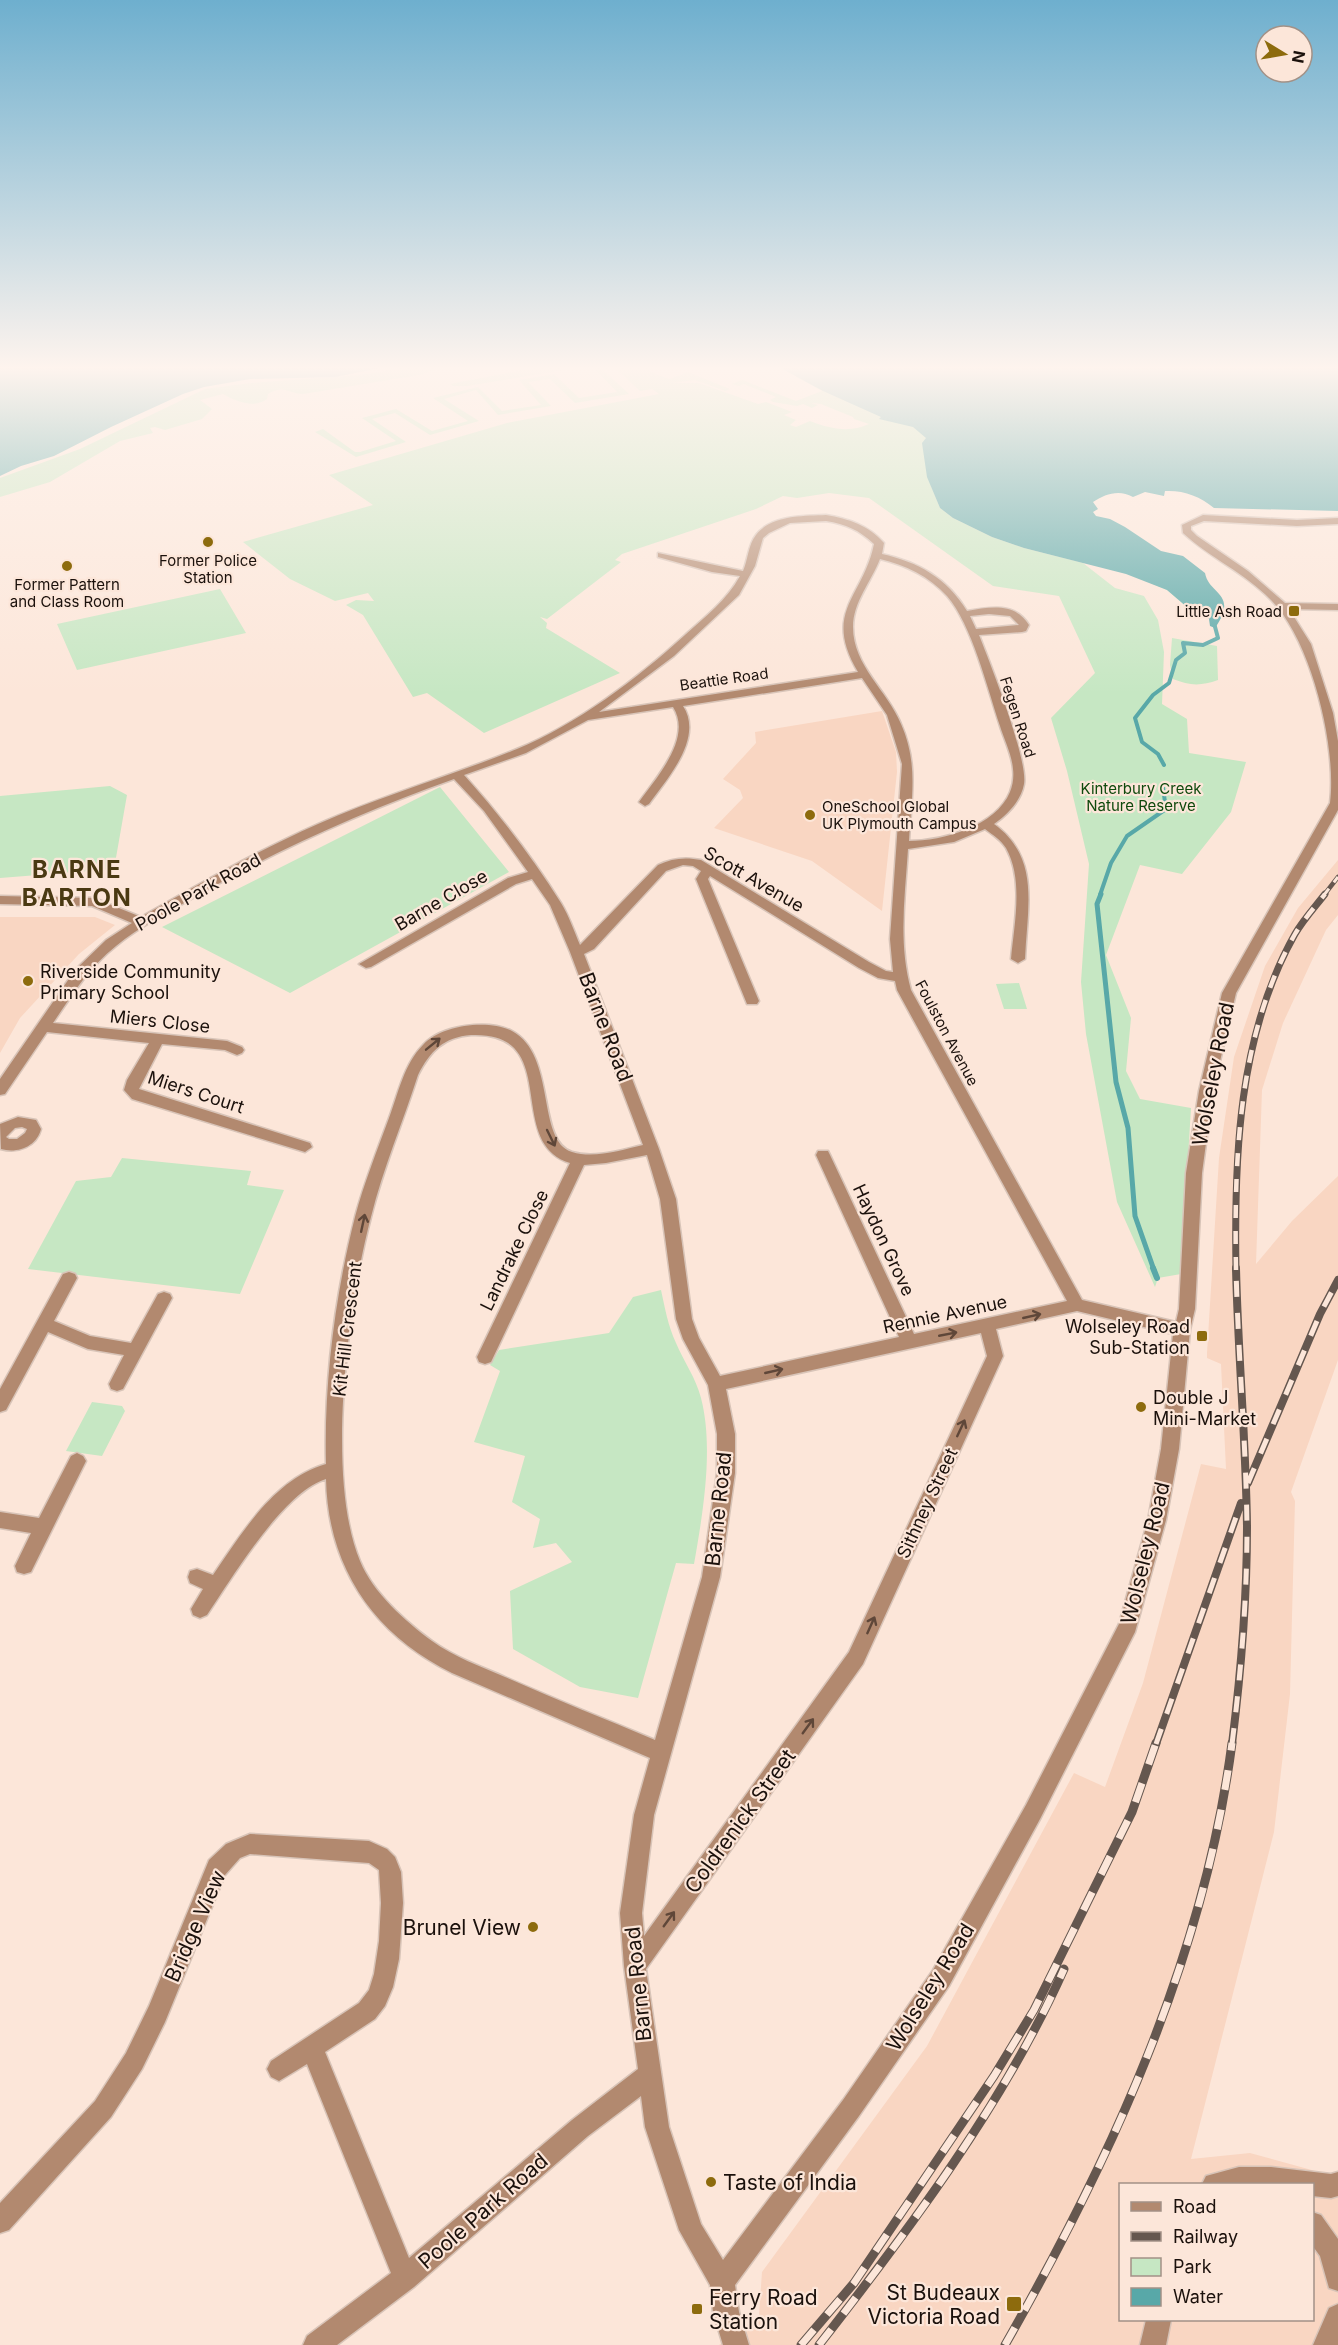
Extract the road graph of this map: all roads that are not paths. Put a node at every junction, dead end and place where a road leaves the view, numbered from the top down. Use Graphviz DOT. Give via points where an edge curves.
graph roads {
  1 [pos="1338,521"];
  2 [pos="661,555"];
  3 [pos="878,556"];
  4 [pos="746,574"];
  5 [pos="1283,606"];
  6 [pos="1338,607"];
  7 [pos="963,614"];
  8 [pos="972,632"];
  9 [pos="866,674"];
  10 [pos="675,702"];
  11 [pos="586,717"];
  12 [pos="458,775"];
  13 [pos="1338,780"];
  14 [pos="1338,785"];
  15 [pos="645,802"];
  16 [pos="985,823"];
  17 [pos="904,845"];
  18 [pos="707,872"];
  19 [pos="535,874"];
  20 [pos="0,900"];
  21 [pos="142,922"];
  22 [pos="577,952"];
  23 [pos="1018,958"];
  24 [pos="366,964"];
  25 [pos="900,978"];
  26 [pos="752,1001"];
  27 [pos="44,1027"];
  28 [pos="158,1039"];
  29 [pos="237,1050"];
  30 [pos="0,1090"];
  31 [pos="0,1134"];
  32 [pos="0,1140"];
  33 [pos="305,1147"];
  34 [pos="652,1149"];
  35 [pos="823,1155"];
  36 [pos="579,1160"];
  37 [pos="69,1278"];
  38 [pos="164,1298"];
  39 [pos="1077,1305"];
  40 [pos="45,1324"];
  41 [pos="987,1326"];
  42 [pos="1182,1329"];
  43 [pos="909,1341"];
  44 [pos="136,1350"];
  45 [pos="485,1358"];
  46 [pos="117,1384"];
  47 [pos="716,1384"];
  48 [pos="0,1405"];
  49 [pos="77,1461"];
  50 [pos="334,1469"];
  51 [pos="0,1520"];
  52 [pos="44,1527"];
  53 [pos="24,1566"];
  54 [pos="197,1577"];
  55 [pos="216,1586"];
  56 [pos="200,1609"];
  57 [pos="844,1677"];
  58 [pos="662,1753"];
  59 [pos="635,1966"];
  60 [pos="311,2047"];
  61 [pos="279,2069"];
  62 [pos="649,2075"];
  63 [pos="1253,2182"];
  64 [pos="1216,2183"];
  65 [pos="1272,2183"];
  66 [pos="1338,2184"];
  67 [pos="1314,2185"];
  68 [pos="0,2221"];
  69 [pos="1314,2227"];
  70 [pos="405,2278"];
  71 [pos="1338,2279"];
  72 [pos="722,2282"];
  73 [pos="1338,2317"];
  74 [pos="1159,2321"];
  75 [pos="732,2334"];
  76 [pos="316,2345"];
  77 [pos="1153,2345"];
  78 [pos="1326,2345"];
  1 -- 5 [label="street" via="1203,518 1187,525 1185,531 1195,540 1222,556"];
  2 -- 4 [label="street"];
  3 -- 4 [label="street" via="879,543 874,537 846,521 788,520 759,537"];
  3 -- 7 [label="street, Fegen Road" via="916,568 952,596"];
  3 -- 9 [label="street, Foulston Avenue" via="849,615 850,643"];
  4 -- 11 [label="street" via="736,593 715,614 652,669"];
  5 -- 6 [label="street"];
  5 -- 13 [label="street" via="1305,646 1319,687"];
  7 -- 8 [label="street, Fegen Road"];
  7 -- 8 [label="street" via="1006,611 1019,616 1024,625 1016,630"];
  8 -- 16 [label="street, Fegen Road" via="1019,766 1014,796"];
  9 -- 10 [label="street, Beattie Road"];
  9 -- 17 [label="street, Foulston Avenue" via="892,716 908,764"];
  10 -- 11 [label="street, Beattie Road"];
  10 -- 15 [label="street" via="684,717 683,734 676,753"];
  11 -- 12 [label="street" via="522,751"];
  12 -- 19 [label="street, Barne Road"];
  12 -- 21 [label="street, Poole Park Road" via="321,827 229,872"];
  14 -- 42 [label="street, Wolseley Road" via="1336,802 1229,993 1202,1114 1194,1173 1187,1309"];
  16 -- 17 [label="street, Fegen Road" via="947,841"];
  16 -- 23 [label="street" via="1008,843 1019,864"];
  17 -- 25 [label="street, Foulston Avenue" via="896,939"];
  18 -- 22 [label="street, Scott Avenue" via="697,863 685,861 662,868 589,946"];
  18 -- 25 [label="street, Scott Avenue" via="864,965"];
  18 -- 26 [label="street" via="702,879"];
  19 -- 22 [label="street, Barne Road" via="556,905"];
  19 -- 24 [label="street, Barne Close" via="512,880"];
  20 -- 21 [label="street" via="94,902"];
  21 -- 27 [label="street, Poole Park Road" via="111,943 80,973"];
  22 -- 34 [label="street, Barne Road"];
  25 -- 39 [label="street, Foulston Avenue"];
  27 -- 28 [label="street, Miers Close"];
  27 -- 30 [label="street, Poole Park Road"];
  28 -- 29 [label="street, Miers Close"];
  28 -- 33 [label="street, Miers Court" via="134,1080 131,1090 137,1095"];
  31 -- 32 [label="street" via="18,1121 31,1124 34,1129 32,1136 20,1144"];
  34 -- 36 [label="street"];
  34 -- 47 [label="street, Barne Road" via="669,1199 684,1319"];
  35 -- 43 [label="street, Haydon Grove"];
  36 -- 45 [label="street, Landrake Close"];
  50 -- 36 [label="street, Kit Hill Crescent, one-way" via="340,1360 363,1217 419,1057 431,1044 457,1032 488,1030 516,1039 530,1057 549,1137 563,1154"];
  37 -- 40 [label="street"];
  38 -- 44 [label="street"];
  41 -- 39 [label="street, Rennie Avenue, one-way"];
  39 -- 42 [label="street, Rennie Avenue"];
  40 -- 44 [label="street" via="88,1342"];
  40 -- 48 [label="street"];
  43 -- 41 [label="street, Rennie Avenue, one-way"];
  57 -- 41 [label="street, Sithney Street, one-way" via="995,1356"];
  42 -- 72 [label="street, Wolseley Road" via="1170,1449 1157,1520 1128,1626 1033,1812 941,1978"];
  47 -- 43 [label="street, Rennie Avenue, one-way"];
  44 -- 46 [label="street"];
  47 -- 58 [label="street, Barne Road" via="726,1434 726,1463 711,1577"];
  49 -- 52 [label="street"];
  50 -- 55 [label="street" via="309,1477 291,1492"];
  50 -- 58 [label="street, Kit Hill Crescent" via="341,1527 351,1562 363,1584 392,1619 427,1649 477,1674"];
  51 -- 52 [label="street"];
  52 -- 53 [label="street"];
  54 -- 55 [label="street"];
  55 -- 56 [label="street"];
  59 -- 57 [label="street, Coldrenick Street, one-way"];
  58 -- 59 [label="street, Barne Road" via="644,1815 632,1902"];
  59 -- 62 [label="street, Barne Road"];
  60 -- 61 [label="street, Bridge View"];
  60 -- 68 [label="street, Bridge View" via="367,2011 378,1998 385,1980 394,1891 392,1870 382,1857 369,1852 250,1845 233,1851 217,1868 157,2014 134,2061 103,2109"];
  60 -- 70 [label="street"];
  62 -- 70 [label="street, Poole Park Road" via="580,2128"];
  62 -- 72 [label="street, Barne Road" via="657,2127 692,2230"];
  63 -- 64 [label="street"];
  63 -- 65 [label="street"];
  66 -- 67 [label="street"];
  69 -- 71 [label="street" via="1331,2250"];
  70 -- 76 [label="street, Poole Park Road"];
  72 -- 75 [label="street"];
  73 -- 78 [label="street"];
  74 -- 77 [label="street"];
}
